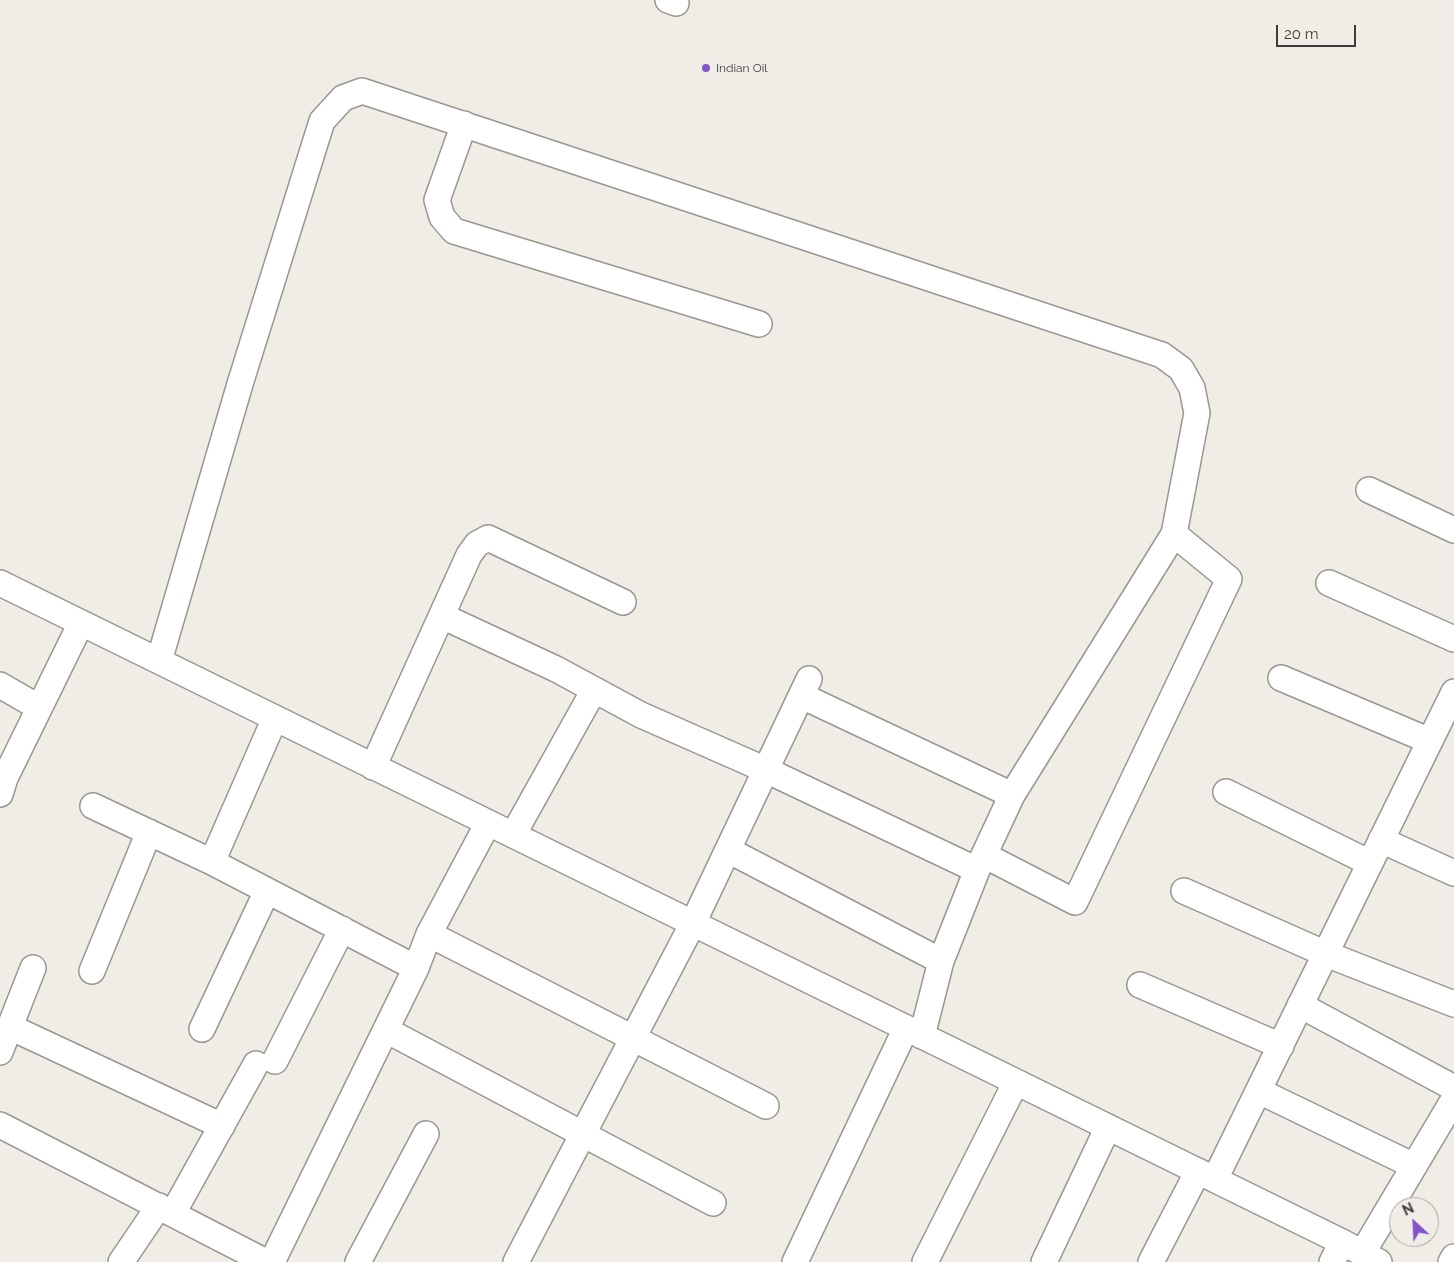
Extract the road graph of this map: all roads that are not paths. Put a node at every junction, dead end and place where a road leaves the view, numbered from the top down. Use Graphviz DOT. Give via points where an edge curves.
graph roads {
  1 [pos="464,124"];
  2 [pos="759,324"];
  3 [pos="1369,490"];
  4 [pos="1454,530"];
  5 [pos="1174,534"];
  6 [pos="1330,583"];
  7 [pos="0,584"];
  8 [pos="623,602"];
  9 [pos="442,616"];
  10 [pos="81,623"];
  11 [pos="1454,640"];
  12 [pos="159,661"];
  13 [pos="1281,678"];
  14 [pos="0,685"];
  15 [pos="594,690"];
  16 [pos="1454,695"];
  17 [pos="38,707"];
  18 [pos="275,718"];
  19 [pos="1430,741"];
  20 [pos="373,767"];
  21 [pos="766,770"];
  22 [pos="2,783"];
  23 [pos="1226,792"];
  24 [pos="1012,795"];
  25 [pos="93,806"];
  26 [pos="488,823"];
  27 [pos="148,832"];
  28 [pos="513,835"];
  29 [pos="1382,840"];
  30 [pos="728,850"];
  31 [pos="212,862"];
  32 [pos="980,862"];
  33 [pos="1370,863"];
  34 [pos="1454,873"];
  35 [pos="267,891"];
  36 [pos="1184,891"];
  37 [pos="693,923"];
  38 [pos="342,929"];
  39 [pos="429,934"];
  40 [pos="1326,954"];
  41 [pos="940,961"];
  42 [pos="33,968"];
  43 [pos="416,968"];
  44 [pos="92,971"];
  45 [pos="1140,985"];
  46 [pos="1454,1004"];
  47 [pos="1300,1005"];
  48 [pos="10,1027"];
  49 [pos="202,1029"];
  50 [pos="386,1030"];
  51 [pos="914,1032"];
  52 [pos="633,1038"];
  53 [pos="1281,1046"];
  54 [pos="0,1052"];
  55 [pos="1016,1082"];
  56 [pos="1454,1088"];
  57 [pos="1259,1091"];
  58 [pos="1454,1099"];
  59 [pos="766,1106"];
  60 [pos="0,1125"];
  61 [pos="222,1126"];
  62 [pos="1108,1127"];
  63 [pos="426,1134"];
  64 [pos="583,1134"];
  65 [pos="1414,1166"];
  66 [pos="1206,1175"];
  67 [pos="714,1203"];
  68 [pos="166,1209"];
  69 [pos="1354,1254"];
  70 [pos="1454,1257"];
  71 [pos="121,1262"];
  72 [pos="266,1262"];
  73 [pos="272,1262"];
  74 [pos="358,1262"];
  75 [pos="516,1262"];
  76 [pos="795,1262"];
  77 [pos="925,1262"];
  78 [pos="1044,1262"];
  79 [pos="1151,1262"];
  80 [pos="1451,1262"];
  1 -- 2 [label="street" via="437,200 442,217 454,231"];
  1 -- 5 [label="street" via="1162,355 1181,369 1192,388 1197,413"];
  1 -- 12 [label="street" via="362,91 344,98 322,121 240,384"];
  3 -- 4 [label="street"];
  5 -- 24 [label="street"];
  5 -- 32 [label="street" via="1229,578 1075,902"];
  6 -- 11 [label="street"];
  7 -- 10 [label="street"];
  8 -- 9 [label="street" via="488,538 469,554"];
  9 -- 15 [label="street"];
  9 -- 20 [label="street"];
  10 -- 12 [label="street"];
  10 -- 17 [label="street"];
  12 -- 18 [label="street"];
  13 -- 19 [label="street"];
  14 -- 17 [label="street"];
  15 -- 21 [label="street"];
  15 -- 28 [label="street"];
  16 -- 19 [label="street"];
  17 -- 22 [label="street"];
  18 -- 20 [label="street"];
  18 -- 31 [label="street"];
  19 -- 29 [label="street"];
  20 -- 26 [label="street"];
  21 -- 24 [label="street" via="805,687"];
  21 -- 30 [label="street"];
  21 -- 32 [label="street"];
  23 -- 33 [label="street"];
  24 -- 32 [label="street"];
  25 -- 27 [label="street"];
  26 -- 28 [label="street"];
  26 -- 39 [label="street"];
  27 -- 31 [label="street"];
  27 -- 44 [label="street"];
  28 -- 37 [label="street"];
  29 -- 33 [label="street"];
  29 -- 34 [label="street"];
  30 -- 37 [label="street"];
  30 -- 41 [label="street"];
  31 -- 35 [label="street"];
  32 -- 41 [label="street"];
  33 -- 40 [label="street"];
  35 -- 38 [label="street"];
  35 -- 49 [label="street"];
  36 -- 40 [label="street"];
  37 -- 51 [label="street"];
  37 -- 52 [label="street"];
  38 -- 43 [label="street"];
  38 -- 61 [label="street" via="266,1063"];
  39 -- 43 [label="street"];
  39 -- 52 [label="street"];
  40 -- 46 [label="street"];
  40 -- 47 [label="street"];
  41 -- 51 [label="street"];
  42 -- 48 [label="street"];
  43 -- 50 [label="street"];
  45 -- 53 [label="street"];
  47 -- 53 [label="street"];
  47 -- 56 [label="street"];
  48 -- 54 [label="street"];
  48 -- 61 [label="street"];
  50 -- 64 [label="street"];
  50 -- 73 [label="street"];
  51 -- 55 [label="street"];
  51 -- 76 [label="street"];
  52 -- 59 [label="street"];
  52 -- 64 [label="street"];
  53 -- 57 [label="street"];
  55 -- 62 [label="street"];
  55 -- 77 [label="street"];
  57 -- 65 [label="street"];
  57 -- 66 [label="street"];
  58 -- 65 [label="street"];
  60 -- 68 [label="street"];
  61 -- 68 [label="street"];
  62 -- 66 [label="street"];
  62 -- 78 [label="street"];
  63 -- 74 [label="street"];
  64 -- 67 [label="street"];
  64 -- 75 [label="street"];
  65 -- 69 [label="street"];
  66 -- 69 [label="street"];
  66 -- 79 [label="street"];
  68 -- 71 [label="street"];
  68 -- 72 [label="street"];
  70 -- 80 [label="street"];
}
